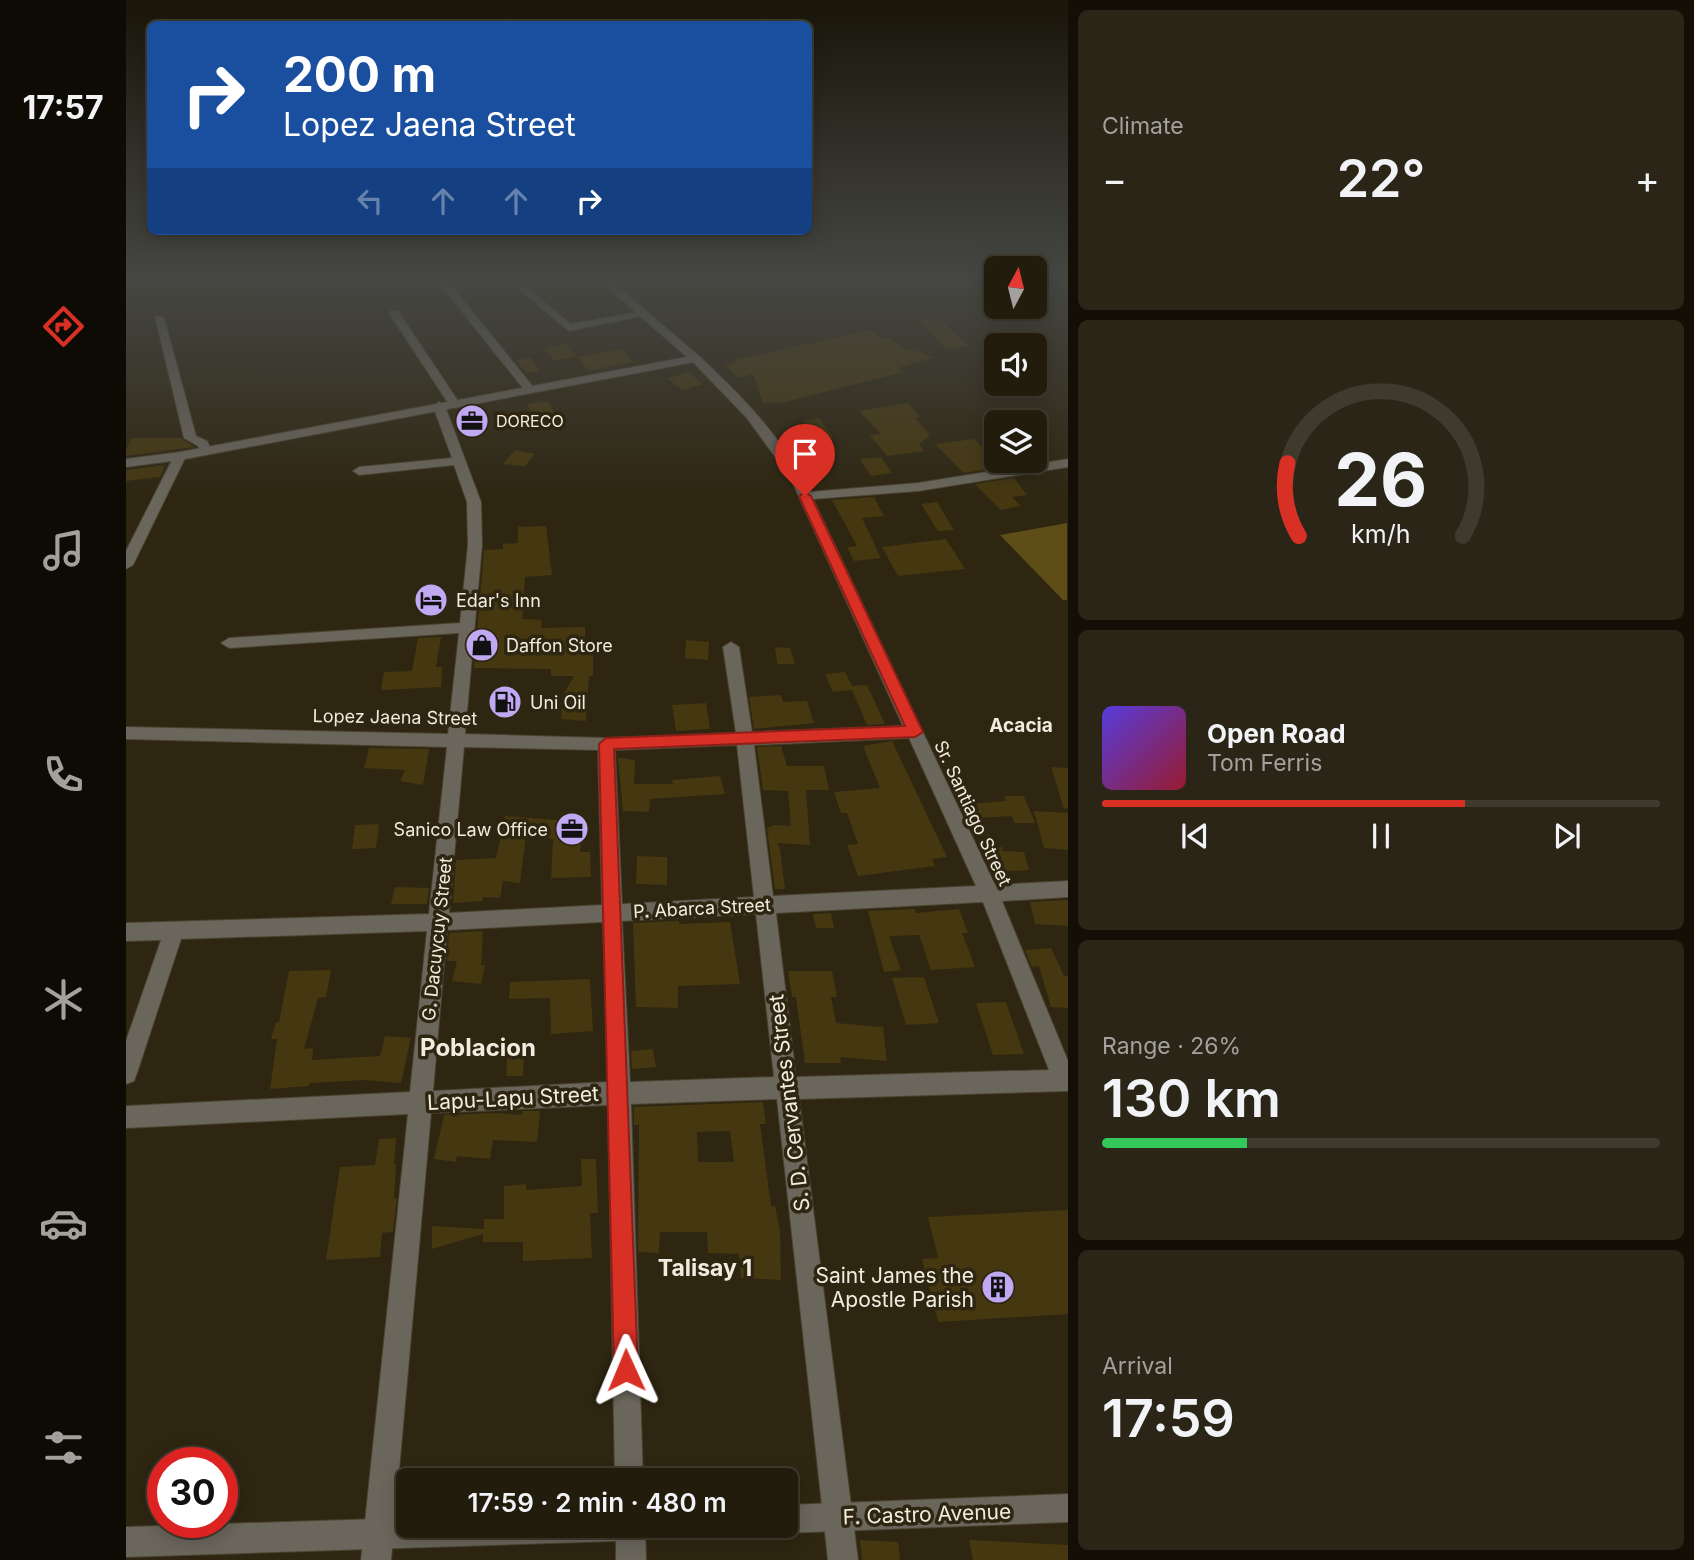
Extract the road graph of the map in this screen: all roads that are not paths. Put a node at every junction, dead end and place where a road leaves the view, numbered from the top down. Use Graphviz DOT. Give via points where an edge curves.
graph roads {
  1 [pos="168,352"];
  2 [pos="416,352"];
  3 [pos="499,352"];
  4 [pos="688,352"];
  5 [pos="696,359"];
  6 [pos="530,390"];
  7 [pos="447,405"];
  8 [pos="206,451"];
  9 [pos="180,456"];
  10 [pos="461,461"];
  11 [pos="126,463"];
  12 [pos="1068,463"];
  13 [pos="359,471"];
  14 [pos="805,496"];
  15 [pos="126,565"];
  16 [pos="465,628"];
  17 [pos="229,643"];
  18 [pos="731,647"];
  19 [pos="915,732"];
  20 [pos="126,733"];
  21 [pos="746,739"];
  22 [pos="458,740"];
  23 [pos="606,744"];
  24 [pos="1068,889"];
  25 [pos="989,893"];
  26 [pos="765,905"];
  27 [pos="612,913"];
  28 [pos="439,922"];
  29 [pos="174,931"];
  30 [pos="126,932"];
  31 [pos="126,1073"];
  32 [pos="1066,1080"];
  33 [pos="788,1088"];
  34 [pos="619,1093"];
  35 [pos="421,1102"];
  36 [pos="126,1117"];
  37 [pos="629,1468"];
  38 [pos="1068,1508"];
  39 [pos="838,1517"];
  40 [pos="798,1519"];
  41 [pos="482,1538"];
  42 [pos="630,1538"];
  43 [pos="126,1542"];
  44 [pos="377,1547"];
  45 [pos="631,1560"];
  46 [pos="843,1560"];
  1 -- 8 [label="street" via="190,438 203,444"];
  2 -- 7 [label="street, G. Dacuycuy Street"];
  3 -- 6 [label="street"];
  4 -- 5 [label="street, Sr. Santiago Street"];
  5 -- 6 [label="street"];
  5 -- 14 [label="street, Sr. Santiago Street" via="769,433"];
  6 -- 7 [label="street"];
  7 -- 8 [label="street"];
  7 -- 10 [label="street, G. Dacuycuy Street"];
  8 -- 9 [label="street"];
  9 -- 11 [label="street"];
  9 -- 15 [label="street"];
  10 -- 13 [label="street"];
  10 -- 16 [label="street, G. Dacuycuy Street" via="476,520"];
  12 -- 14 [label="street" via="918,487"];
  14 -- 19 [label="street, Sr. Santiago Street"];
  16 -- 17 [label="street"];
  16 -- 22 [label="street, G. Dacuycuy Street"];
  18 -- 21 [label="street, S. D. Cervantes Street"];
  19 -- 21 [label="street, Lopez Jaena Street"];
  19 -- 25 [label="street, Sr. Santiago Street"];
  20 -- 22 [label="street, Lopez Jaena Street"];
  21 -- 23 [label="street, Lopez Jaena Street"];
  21 -- 26 [label="street, S. D. Cervantes Street"];
  22 -- 23 [label="street, Lopez Jaena Street"];
  22 -- 28 [label="street, G. Dacuycuy Street"];
  23 -- 27 [label="street"];
  24 -- 25 [label="street, P. Abarca Street"];
  25 -- 26 [label="street, P. Abarca Street"];
  25 -- 32 [label="street, Sr. Santiago Street"];
  26 -- 27 [label="street, P. Abarca Street"];
  26 -- 33 [label="street, S. D. Cervantes Street"];
  27 -- 28 [label="street, P. Abarca Street"];
  27 -- 34 [label="street"];
  28 -- 29 [label="street, P. Abarca Street"];
  28 -- 35 [label="street, G. Dacuycuy Street"];
  29 -- 30 [label="street, P. Abarca Street"];
  29 -- 31 [label="street"];
  32 -- 33 [label="street, Lapu-Lapu Street"];
  33 -- 34 [label="street, Lapu-Lapu Street"];
  33 -- 39 [label="street, S. D. Cervantes Street"];
  34 -- 35 [label="street, Lapu-Lapu Street"];
  34 -- 37 [label="street"];
  35 -- 36 [label="street, Lapu-Lapu Street"];
  35 -- 44 [label="street, G. Dacuycuy Street"];
  38 -- 39 [label="street, F. Castro Avenue"];
  39 -- 40 [label="street, F. Castro Avenue"];
  39 -- 46 [label="street, S. D. Cervantes Street"];
  41 -- 44 [label="street"];
  42 -- 45 [label="street"];
  43 -- 44 [label="street"];
}
